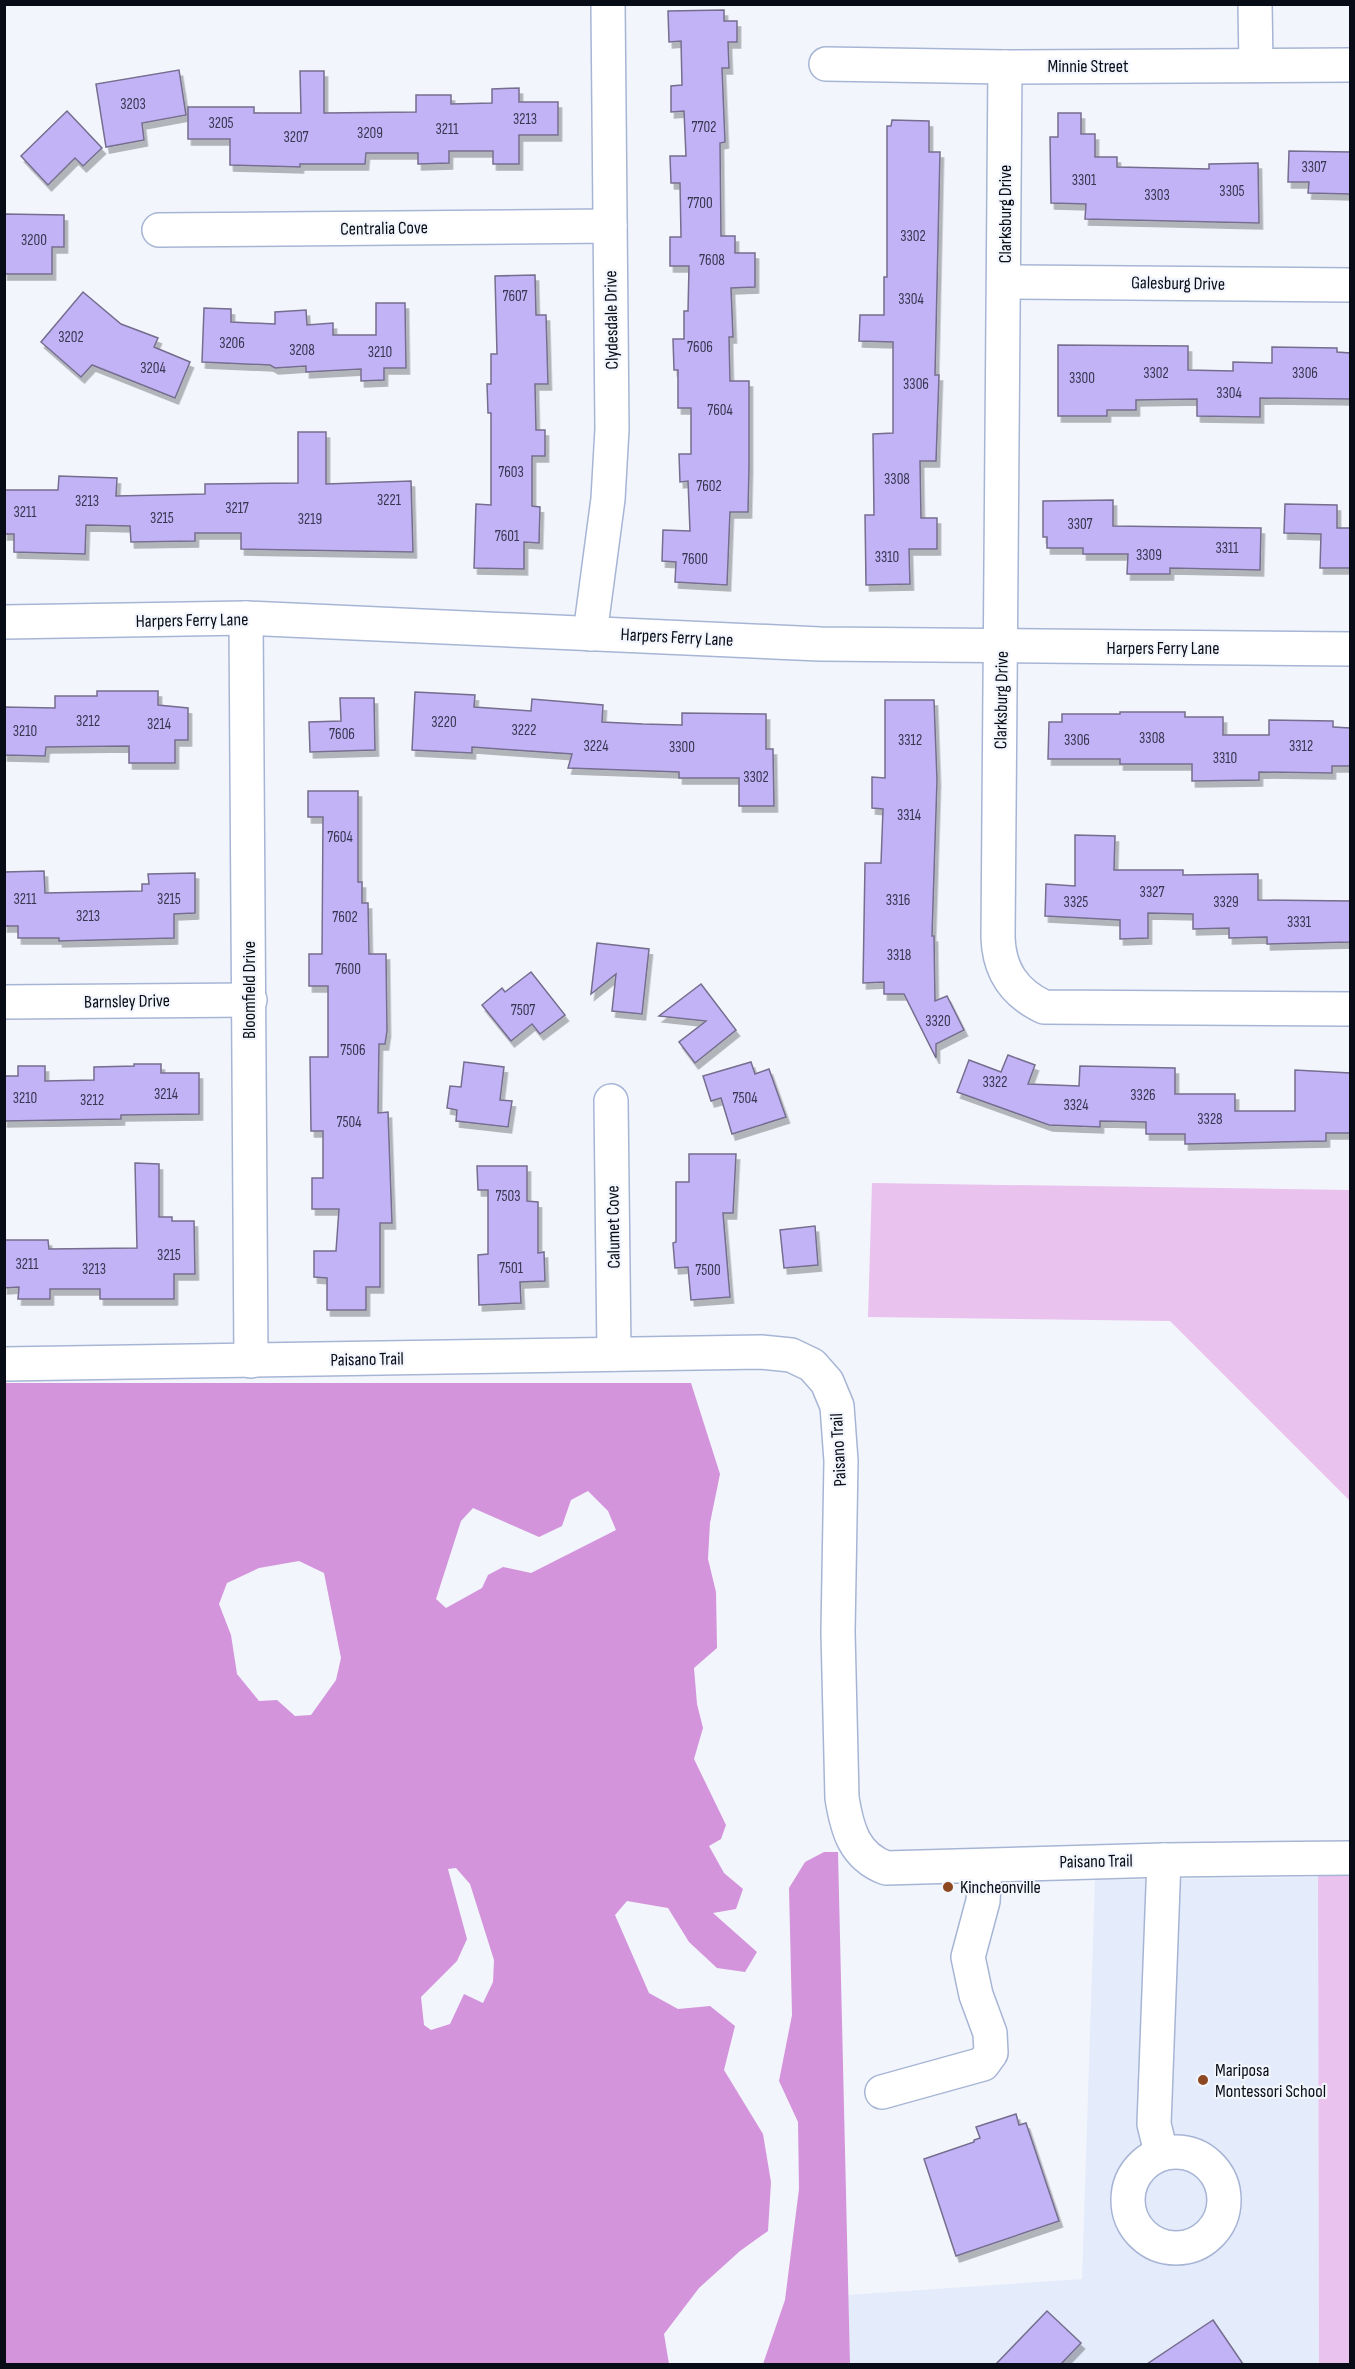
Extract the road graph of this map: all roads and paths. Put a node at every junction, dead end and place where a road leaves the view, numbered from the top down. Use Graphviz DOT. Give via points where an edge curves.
graph roads {
  1 [pos="608,4"];
  2 [pos="1255,4"];
  3 [pos="826,64"];
  4 [pos="1256,65"];
  5 [pos="1350,65"];
  6 [pos="1005,67"];
  7 [pos="609,226"];
  8 [pos="159,230"];
  9 [pos="1005,282"];
  10 [pos="1350,285"];
  11 [pos="246,618"];
  12 [pos="4,622"];
  13 [pos="590,634"];
  14 [pos="1002,647"];
  15 [pos="1350,649"];
  16 [pos="250,1000"];
  17 [pos="4,1002"];
  18 [pos="1350,1010"];
  19 [pos="611,1101"];
  20 [pos="615,1354"];
  21 [pos="251,1361"];
  22 [pos="4,1365"];
  23 [pos="1350,1857"];
  24 [pos="1164,1860"];
  25 [pos="985,1866"];
  26 [pos="882,2092"];
  27 [pos="1161,2153"];
  1 -- 7 [label="street, Clydesdale Drive"];
  2 -- 4 [label="street"];
  3 -- 6 [label="street, Minnie Street"];
  4 -- 5 [label="street, Minnie Street"];
  4 -- 6 [label="street, Minnie Street"];
  6 -- 9 [label="street, Clarksburg Drive"];
  7 -- 8 [label="street, Centralia Cove"];
  7 -- 13 [label="street, Clydesdale Drive" via="612,429 608,499"];
  9 -- 10 [label="street, Galesburg Drive"];
  9 -- 14 [label="street, Clarksburg Drive"];
  11 -- 12 [label="street, Harpers Ferry Lane"];
  11 -- 13 [label="street, Harpers Ferry Lane"];
  11 -- 16 [label="street, Bloomfield Drive"];
  13 -- 14 [label="street, Harpers Ferry Lane"];
  14 -- 15 [label="street, Harpers Ferry Lane"];
  14 -- 18 [label="street, Clarksburg Drive" via="999,955 1005,973 1026,999 1044,1007"];
  16 -- 17 [label="street, Barnsley Drive"];
  16 -- 21 [label="street, Bloomfield Drive"];
  19 -- 20 [label="street, Calumet Cove"];
  20 -- 21 [label="street, Paisano Trail"];
  20 -- 25 [label="street, Paisano Trail" via="791,1355 812,1365 827,1382 837,1406 841,1461 838,1632 846,1822 860,1853 871,1863 886,1868"];
  21 -- 22 [label="street, Paisano Trail"];
  23 -- 24 [label="street, Paisano Trail"];
  24 -- 25 [label="street, Paisano Trail"];
  24 -- 27 [label="street" via="1154,2124"];
  25 -- 26 [label="street" via="983,1901 969,1958 976,1995 990,2033 991,2053 983,2064"];
}
